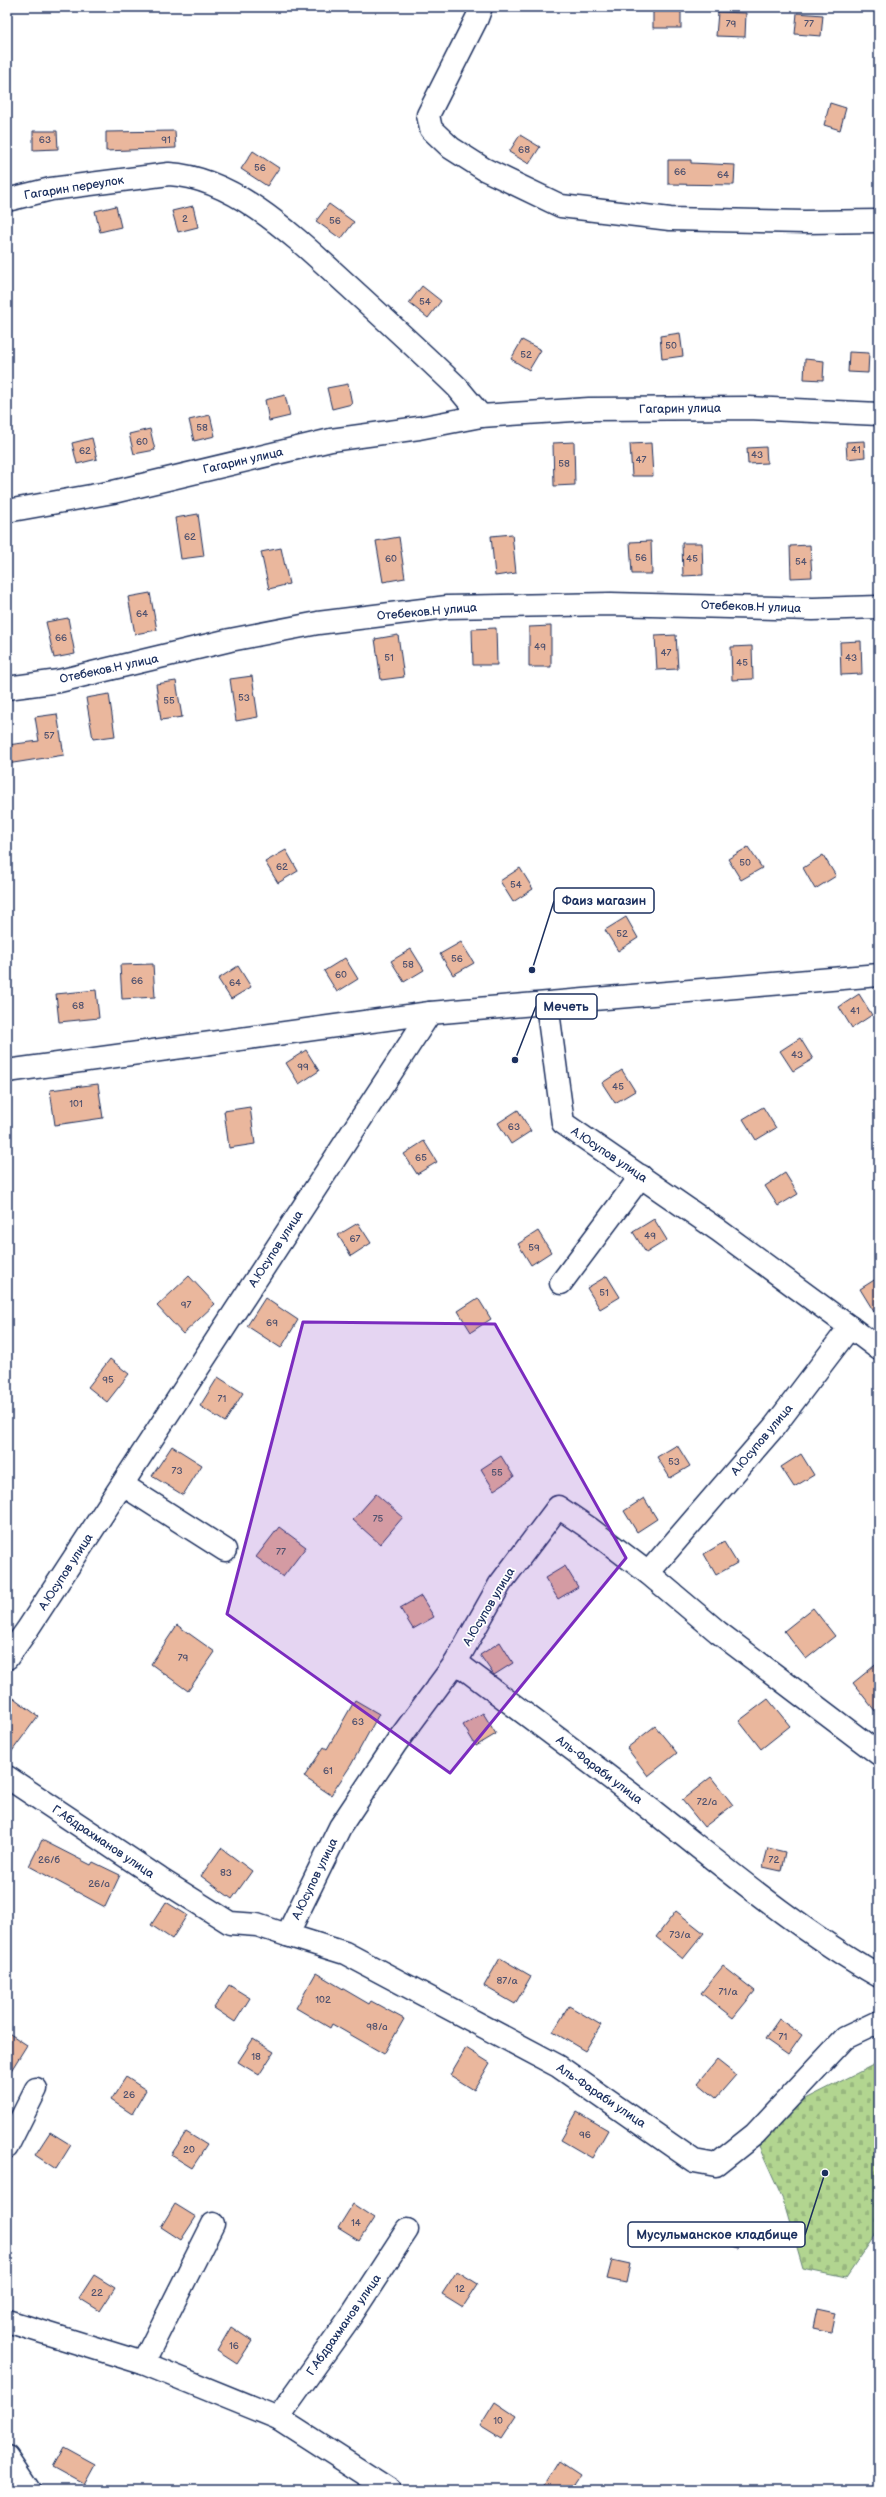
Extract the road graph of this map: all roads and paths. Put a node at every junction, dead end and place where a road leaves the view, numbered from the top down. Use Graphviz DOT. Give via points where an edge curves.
graph roads {
  1 [pos="481,7"];
  2 [pos="7,200"];
  3 [pos="879,221"];
  4 [pos="879,414"];
  5 [pos="480,416"];
  6 [pos="7,512"];
  7 [pos="879,607"];
  8 [pos="7,688"];
  9 [pos="879,975"];
  10 [pos="547,1004"];
  11 [pos="430,1013"];
  12 [pos="7,1071"];
  13 [pos="641,1176"];
  14 [pos="561,1283"];
  15 [pos="850,1327"];
  16 [pos="879,1349"];
  17 [pos="122,1485"];
  18 [pos="225,1550"];
  19 [pos="648,1573"];
  20 [pos="7,1658"];
  21 [pos="456,1662"];
  22 [pos="879,1754"];
  23 [pos="7,1777"];
  24 [pos="160,1879"];
  25 [pos="287,1934"];
  26 [pos="879,1976"];
  27 [pos="879,2022"];
  28 [pos="36,2089"];
  29 [pos="7,2147"];
  30 [pos="213,2224"];
  31 [pos="407,2230"];
  32 [pos="7,2321"];
  33 [pos="144,2363"];
  34 [pos="278,2418"];
  35 [pos="7,2457"];
  36 [pos="29,2490"];
  37 [pos="390,2490"];
  1 -- 3 [label="street" via="428,115 431,129 440,139 484,169 561,206 613,214 670,219"];
  2 -- 5 [label="street, Гагарин переулок" via="51,189 168,174 188,175 222,189 289,232 447,377"];
  4 -- 5 [label="street, Гагарин улица" via="749,408 589,409"];
  5 -- 6 [label="street, Гагарин улица" via="419,428 332,440 113,492"];
  7 -- 8 [label="street, Отебеков.Н улица" via="813,609 611,604 447,607 318,624 230,640 66,679"];
  9 -- 10 [label="street"];
  10 -- 11 [label="street"];
  10 -- 13 [label="street, А.Юсупов улица" via="562,1123"];
  11 -- 12 [label="street"];
  11 -- 17 [label="street, А.Юсупов улица"];
  13 -- 14 [label="street"];
  13 -- 15 [label="street, А.Юсупов улица"];
  15 -- 16 [label="street, А.Юсупов улица"];
  15 -- 19 [label="street, А.Юсупов улица" via="774,1427"];
  17 -- 18 [label="street"];
  17 -- 20 [label="street, А.Юсупов улица"];
  19 -- 21 [label="street, А.Юсупов улица" via="558,1507 500,1584"];
  19 -- 22 [label="street" via="718,1632"];
  21 -- 25 [label="street, А.Юсупов улица" via="396,1743 340,1827"];
  21 -- 26 [label="street, Аль-Фараби улица" via="630,1793 720,1866 844,1956"];
  23 -- 24 [label="street, Г.Абдрахманов улица"];
  24 -- 25 [label="street, А.Юсупов улица" via="230,1923 257,1925"];
  25 -- 27 [label="street, Аль-Фараби улица" via="345,1953 457,2011 558,2066 694,2161 716,2165 755,2134 845,2038"];
  28 -- 29 [label="street"];
  30 -- 33 [label="street"];
  31 -- 34 [label="street, Г.Абдрахманов улица" via="351,2316"];
  32 -- 33 [label="street"];
  33 -- 34 [label="street"];
  34 -- 37 [label="street"];
  35 -- 36 [label="street"];
}
